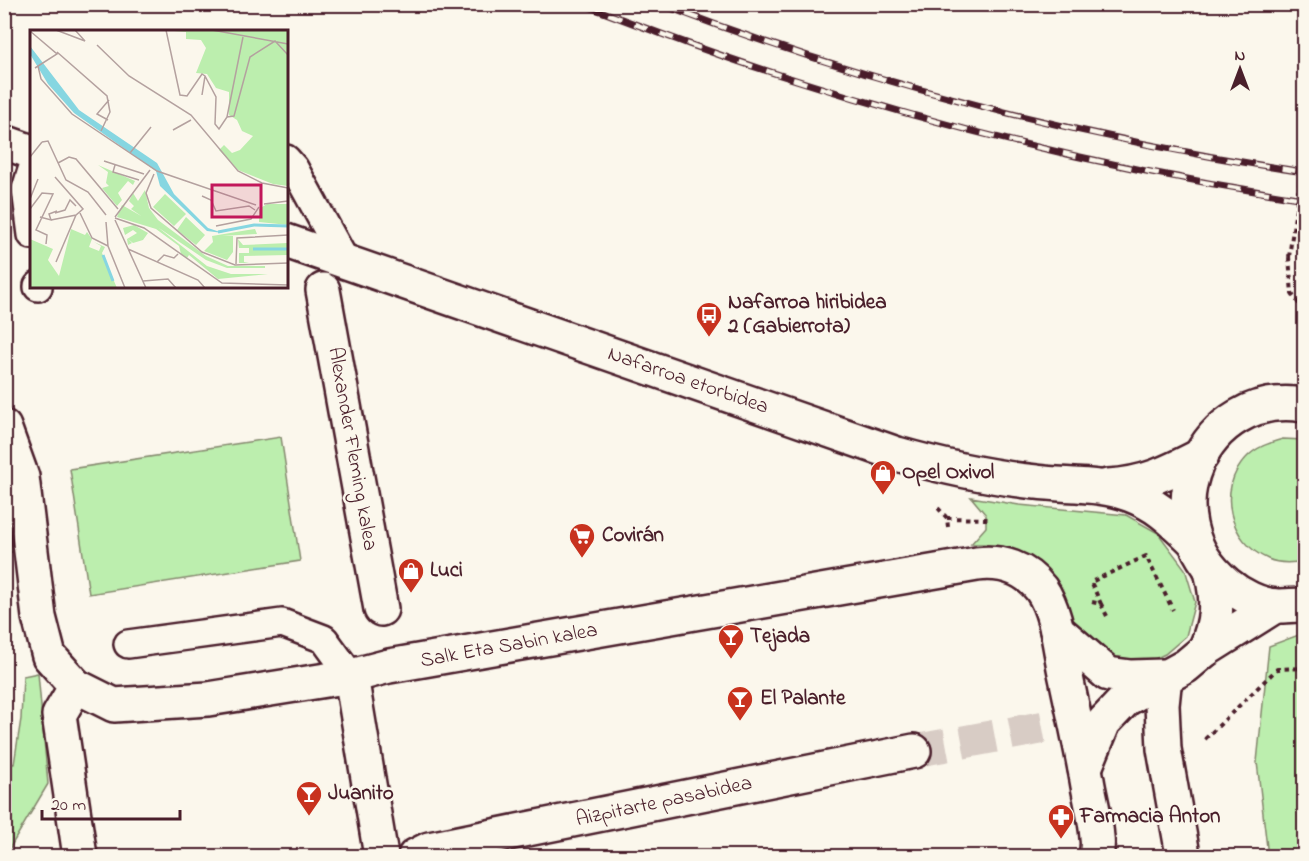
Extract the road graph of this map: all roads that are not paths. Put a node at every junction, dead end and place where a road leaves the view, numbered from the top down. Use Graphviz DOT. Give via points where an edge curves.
graph roads {
  1 [pos="4,142"];
  2 [pos="30,151"];
  3 [pos="288,161"];
  4 [pos="30,176"];
  5 [pos="30,220"];
  6 [pos="288,242"];
  7 [pos="345,261"];
  8 [pos="323,290"];
  9 [pos="1305,405"];
  10 [pos="4,428"];
  11 [pos="1202,455"];
  12 [pos="1098,487"];
  13 [pos="1193,540"];
  14 [pos="1211,572"];
  15 [pos="1290,605"];
  16 [pos="381,609"];
  17 [pos="1057,630"];
  18 [pos="128,644"];
  19 [pos="1206,650"];
  20 [pos="351,676"];
  21 [pos="1165,676"];
  22 [pos="76,686"];
  23 [pos="914,751"];
  24 [pos="1085,768"];
  25 [pos="80,856"];
  26 [pos="381,856"];
  27 [pos="415,856"];
  28 [pos="1096,856"];
  29 [pos="1181,856"];
  1 -- 2 [label="street"];
  3 -- 7 [label="lane"];
  4 -- 5 [label="lane" via="26,189"];
  6 -- 7 [label="street, Nafarroa etorbidea"];
  7 -- 12 [label="street, Nafarroa etorbidea" via="897,454 1003,478"];
  8 -- 16 [label="street, Alexander Fleming kalea"];
  9 -- 11 [label="street, Nafarroa etorbidea" via="1268,405 1236,418 1210,440"];
  10 -- 22 [label="street, Salk Eta Sabin kalea" via="22,477 39,617 49,656"];
  11 -- 12 [label="street, Nafarroa etorbidea" via="1164,475 1130,485"];
  11 -- 13 [label="street, Nafarroa etorbidea" via="1193,470 1186,504"];
  12 -- 13 [label="street, Nafarroa etorbidea" via="1130,494 1162,510"];
  13 -- 14 [label="street, Nafarroa etorbidea"];
  14 -- 15 [label="street, Nafarroa etorbidea" via="1240,594"];
  14 -- 19 [label="street" via="1217,610"];
  15 -- 19 [label="street"];
  17 -- 20 [label="street, Salk Eta Sabin kalea" via="1049,604 1033,579 992,562 389,666"];
  17 -- 21 [label="street" via="1108,674"];
  17 -- 24 [label="street, Salk Eta Sabin kalea" via="1069,722"];
  18 -- 20 [label="lane" via="282,623 324,639"];
  19 -- 21 [label="street"];
  20 -- 22 [label="street, Salk Eta Sabin kalea" via="208,699 114,705"];
  20 -- 26 [label="street"];
  21 -- 24 [label="street" via="1126,699 1104,722"];
  21 -- 29 [label="street" via="1164,749"];
  22 -- 25 [label="street" via="59,715"];
  23 -- 27 [label="street, Aizpitarte pasabidea" via="429,849"];
  24 -- 28 [label="street, Salk Eta Sabin kalea" via="1098,839"];
}
